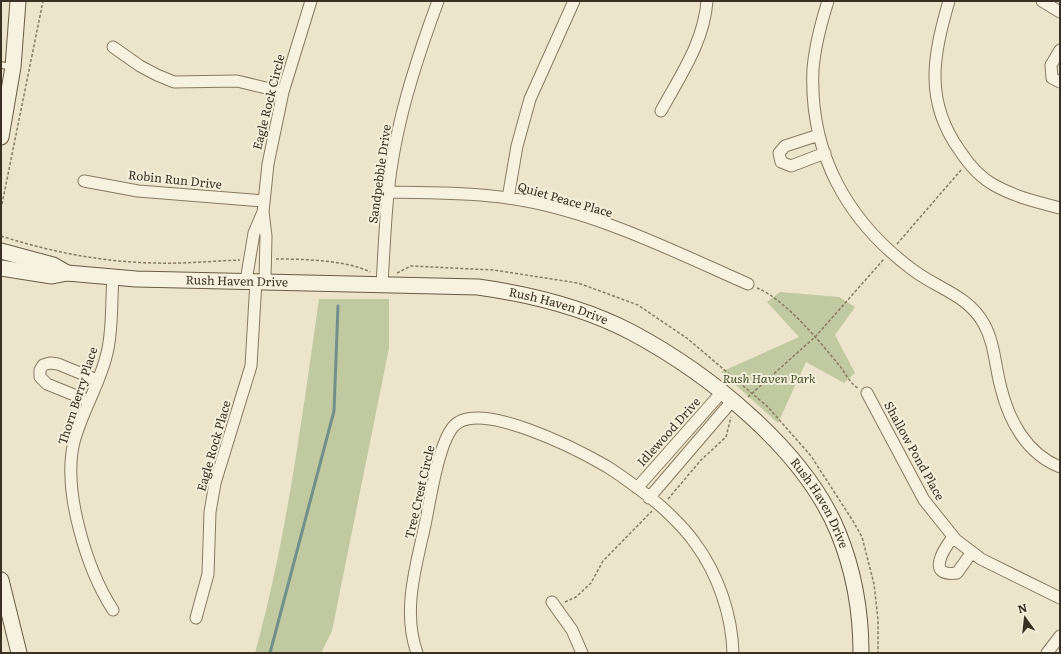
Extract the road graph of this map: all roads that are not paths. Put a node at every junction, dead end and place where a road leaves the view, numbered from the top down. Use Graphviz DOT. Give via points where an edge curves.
graph roads {
  1 [pos="18,1"];
  2 [pos="311,1"];
  3 [pos="438,1"];
  4 [pos="574,1"];
  5 [pos="707,1"];
  6 [pos="828,1"];
  7 [pos="949,1"];
  8 [pos="1042,1"];
  9 [pos="1060,12"];
  10 [pos="113,47"];
  11 [pos="1060,50"];
  12 [pos="7,66"];
  13 [pos="1060,82"];
  14 [pos="283,92"];
  15 [pos="661,111"];
  16 [pos="819,135"];
  17 [pos="1,137"];
  18 [pos="825,153"];
  19 [pos="84,182"];
  20 [pos="389,192"];
  21 [pos="508,198"];
  22 [pos="263,206"];
  23 [pos="1060,208"];
  24 [pos="1,251"];
  25 [pos="1,268"];
  26 [pos="67,273"];
  27 [pos="113,277"];
  28 [pos="382,280"];
  29 [pos="256,281"];
  30 [pos="748,284"];
  31 [pos="97,380"];
  32 [pos="867,392"];
  33 [pos="730,400"];
  34 [pos="89,401"];
  35 [pos="1060,467"];
  36 [pos="637,488"];
  37 [pos="649,498"];
  38 [pos="953,537"];
  39 [pos="972,552"];
  40 [pos="1,580"];
  41 [pos="1060,598"];
  42 [pos="552,602"];
  43 [pos="113,610"];
  44 [pos="196,618"];
  45 [pos="1060,636"];
  46 [pos="19,653"];
  47 [pos="417,653"];
  48 [pos="582,653"];
  49 [pos="733,653"];
  50 [pos="861,653"];
  51 [pos="1047,653"];
  1 -- 12 [label="street"];
  2 -- 14 [label="street, Eagle Rock Circle"];
  3 -- 20 [label="street, Sandpebble Drive" via="406,96 395,143"];
  4 -- 21 [label="street" via="530,99 517,146"];
  5 -- 15 [label="street" via="706,18 696,47"];
  6 -- 16 [label="street" via="817,40 813,68 813,93"];
  7 -- 23 [label="street" via="936,49 934,78 938,110 952,141 968,162 993,185 1026,200"];
  8 -- 9 [label="street"];
  10 -- 14 [label="street" via="151,72 174,82 237,81"];
  11 -- 13 [label="street" via="1051,65 1052,78"];
  12 -- 17 [label="street"];
  14 -- 22 [label="street, Eagle Rock Circle" via="268,164"];
  16 -- 18 [label="street"];
  16 -- 18 [label="street" via="785,146 779,153 781,162 791,166"];
  18 -- 35 [label="street" via="849,205 867,229 915,272 957,294 972,307 984,324 992,343 1001,388 1010,417 1020,436 1051,463"];
  19 -- 22 [label="street, Robin Run Drive"];
  20 -- 21 [label="street, Quiet Peace Place"];
  20 -- 28 [label="street, Sandpebble Drive"];
  21 -- 30 [label="street, Quiet Peace Place" via="597,220"];
  22 -- 29 [label="street, Eagle Rock Circle" via="266,228 265,259"];
  22 -- 29 [label="street, Eagle Rock Circle" via="254,233 250,260"];
  24 -- 26 [label="street, Rush Haven Drive" via="53,266"];
  25 -- 26 [label="street, Rush Haven Drive" via="52,276"];
  26 -- 27 [label="street, Rush Haven Drive"];
  27 -- 29 [label="street, Rush Haven Drive"];
  27 -- 31 [label="street, Thorn Berry Place" via="108,349"];
  28 -- 29 [label="street, Rush Haven Drive"];
  28 -- 33 [label="street, Rush Haven Drive" via="507,291 562,306 630,332 697,373"];
  29 -- 44 [label="street, Eagle Rock Place" via="251,366 214,483 210,512 208,574"];
  31 -- 34 [label="street, Thorn Berry Place"];
  31 -- 34 [label="street" via="54,363 43,365 40,370 40,377 44,382"];
  32 -- 38 [label="street, Shallow Pond Place" via="924,500"];
  33 -- 36 [label="street, Idlewood Drive"];
  33 -- 37 [label="street"];
  33 -- 50 [label="street, Rush Haven Drive" via="768,432 797,466 838,532 858,604"];
  34 -- 43 [label="street, Thorn Berry Place" via="74,443 73,494 93,572 99,588"];
  36 -- 37 [label="street, Tree Crest Circle"];
  36 -- 47 [label="street, Tree Crest Circle" via="607,467 572,448 518,426 481,417 464,419 453,426 445,442 438,468 412,592 410,618"];
  37 -- 49 [label="street, Tree Crest Circle" via="695,542 713,573 730,623"];
  38 -- 39 [label="street, Shallow Pond Place"];
  38 -- 39 [label="street" via="939,560 943,572 957,573"];
  39 -- 41 [label="street, Shallow Pond Place" via="981,559"];
  40 -- 46 [label="street"];
  42 -- 48 [label="street" via="572,630"];
  45 -- 51 [label="street"];
}
